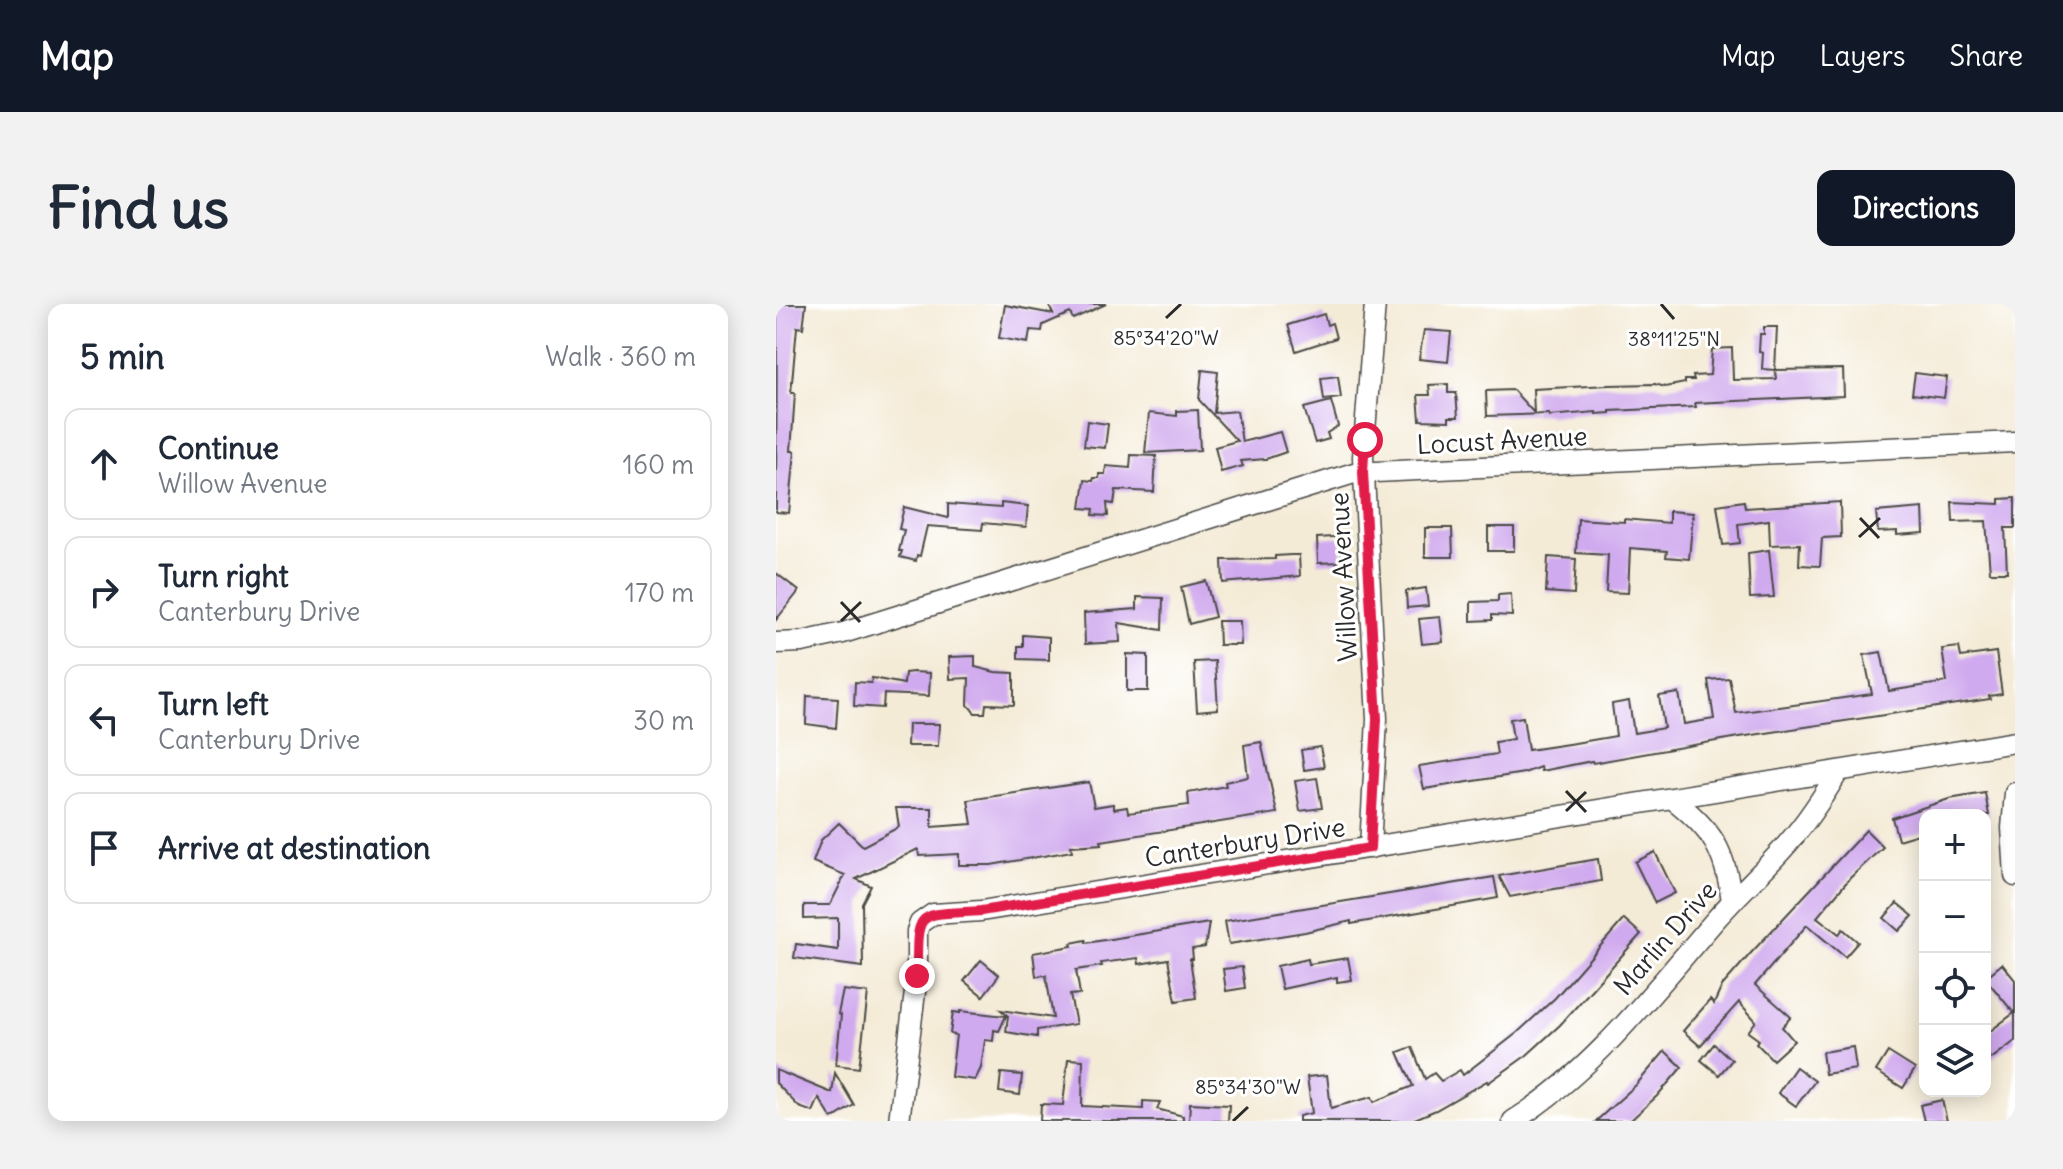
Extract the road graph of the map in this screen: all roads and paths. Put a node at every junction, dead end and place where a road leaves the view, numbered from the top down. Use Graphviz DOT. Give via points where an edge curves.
graph roads {
  1 [pos="1375,304"];
  2 [pos="2015,442"];
  3 [pos="1363,472"];
  4 [pos="776,643"];
  5 [pos="2015,742"];
  6 [pos="1838,772"];
  7 [pos="2015,793"];
  8 [pos="1673,799"];
  9 [pos="1370,848"];
  10 [pos="2015,876"];
  11 [pos="1732,901"];
  12 [pos="899,1121"];
  13 [pos="1513,1121"];
  1 -- 3 [label="street, Willow Avenue"];
  2 -- 3 [label="street, Locust Avenue"];
  3 -- 4 [label="street, Locust Avenue" via="843,633"];
  3 -- 9 [label="street, Willow Avenue" via="1377,719"];
  5 -- 6 [label="street, Canterbury Drive"];
  6 -- 8 [label="street, Canterbury Drive"];
  6 -- 11 [label="street, Marlin Drive" via="1787,845"];
  7 -- 10 [label="street"];
  8 -- 9 [label="street, Canterbury Drive"];
  8 -- 11 [label="street" via="1697,817 1716,842 1727,867"];
  9 -- 12 [label="street, Canterbury Drive" via="927,916 917,931 917,976"];
  11 -- 13 [label="street, Marlin Drive" via="1577,1074"];
}
